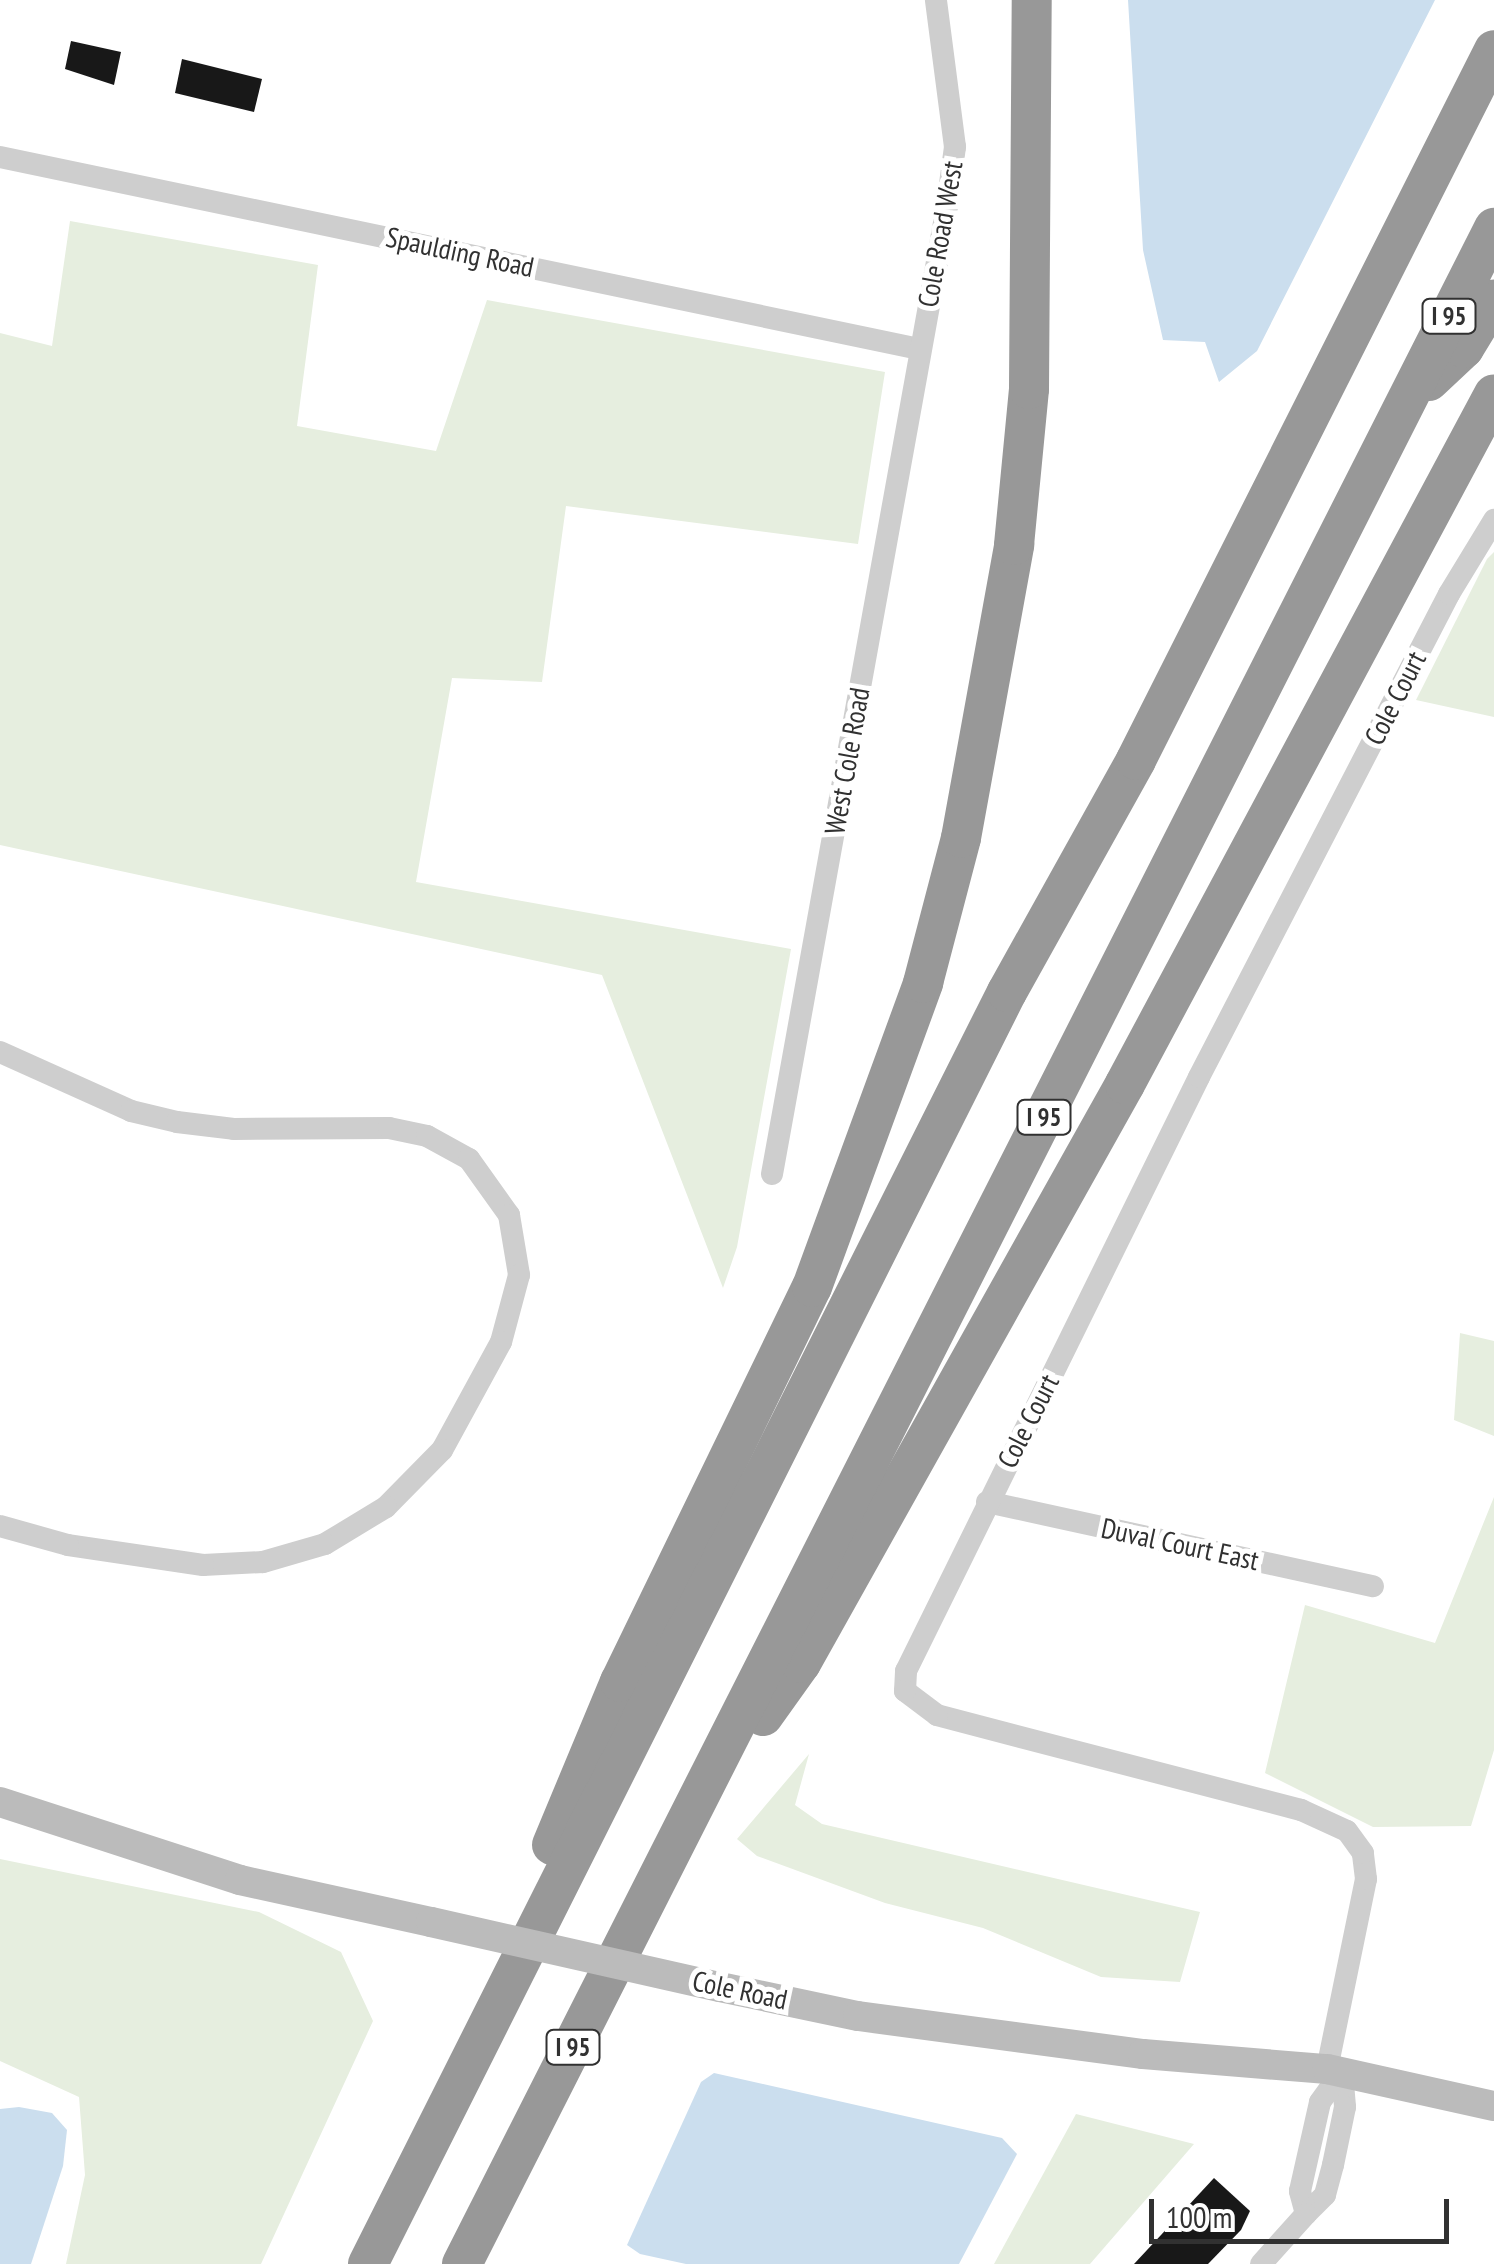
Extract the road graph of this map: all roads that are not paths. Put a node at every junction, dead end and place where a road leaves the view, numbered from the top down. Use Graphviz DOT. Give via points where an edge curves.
graph roads {
  1 [pos="936,0"];
  2 [pos="1032,0"];
  3 [pos="1494,50"];
  4 [pos="0,157"];
  5 [pos="1494,228"];
  6 [pos="1494,298"];
  7 [pos="920,348"];
  8 [pos="1494,394"];
  9 [pos="1404,405"];
  10 [pos="1494,520"];
  11 [pos="0,1052"];
  12 [pos="772,1174"];
  13 [pos="987,1502"];
  14 [pos="0,1526"];
  15 [pos="1374,1586"];
  16 [pos="0,1802"];
  17 [pos="683,1830"];
  18 [pos="517,1969"];
  19 [pos="1335,2070"];
  20 [pos="1494,2106"];
  21 [pos="1307,2160"];
  22 [pos="1332,2165"];
  23 [pos="1306,2214"];
  24 [pos="368,2264"];
  25 [pos="462,2264"];
  26 [pos="1260,2264"];
  1 -- 7 [label="street, Cole Road West" via="955,146"];
  2 -- 18 [label="highway" via="1029,389 1014,545 961,838 923,982 812,1287 620,1682 545,1862"];
  3 -- 18 [label="highway" via="1136,760 1007,992"];
  4 -- 7 [label="street, Spaulding Road"];
  5 -- 9 [label="highway, I 95"];
  6 -- 9 [label="highway" via="1464,348"];
  7 -- 12 [label="street, West Cole Road"];
  8 -- 17 [label="highway" via="940,1420 801,1663"];
  9 -- 17 [label="highway, I 95"];
  10 -- 13 [label="street, Cole Court" via="1320,842"];
  11 -- 14 [label="street" via="131,1110 177,1122 234,1129 388,1128 427,1136 469,1159 509,1215 519,1275 502,1342 442,1450 415,1483 358,1527 264,1562 203,1565"];
  13 -- 15 [label="street, Duval Court East"];
  13 -- 19 [label="street, Cole Court" via="912,1651 905,1691 937,1716 1302,1810 1347,1831 1363,1854 1366,1879"];
  16 -- 19 [label="street, Cole Road, bridge" via="240,1880 720,1986 896,2021 1143,2054"];
  17 -- 25 [label="highway, I 95"];
  18 -- 24 [label="highway"];
  19 -- 20 [label="street, Cole Road"];
  19 -- 21 [label="street"];
  19 -- 22 [label="street" via="1345,2108"];
  21 -- 22 [label="street"];
  21 -- 23 [label="street" via="1300,2191"];
  22 -- 23 [label="street" via="1324,2195"];
  23 -- 26 [label="street"];
}
